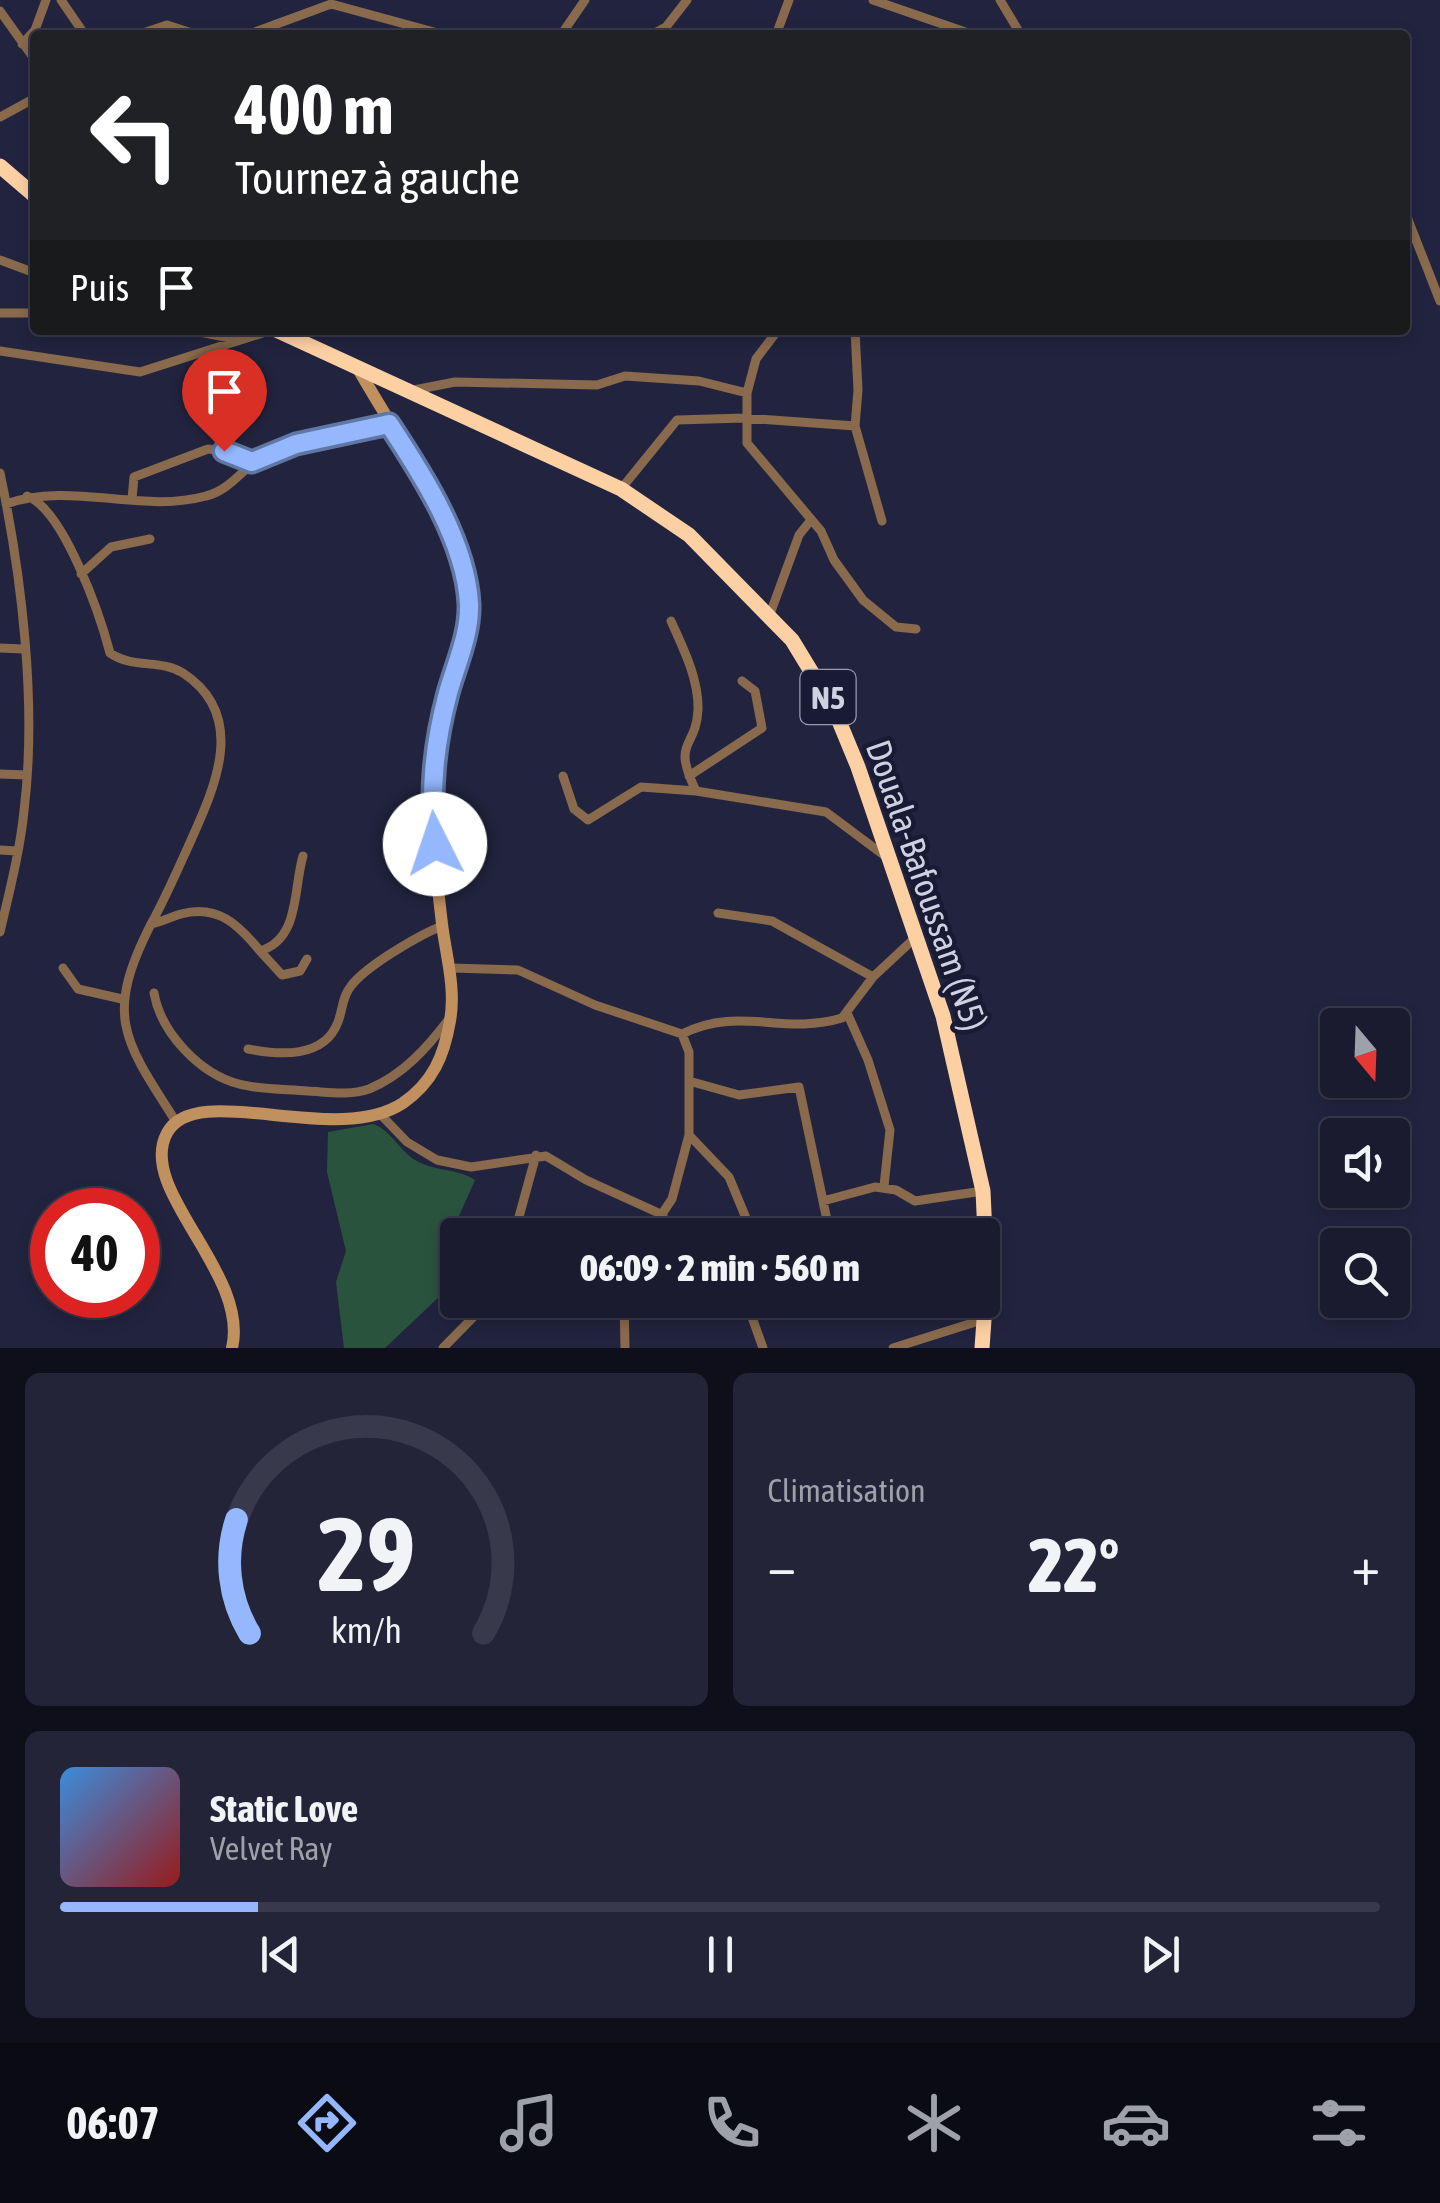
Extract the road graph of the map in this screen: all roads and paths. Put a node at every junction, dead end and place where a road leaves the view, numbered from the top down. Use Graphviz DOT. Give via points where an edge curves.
graph roads {
  1 [pos="46,0"];
  2 [pos="61,0"];
  3 [pos="585,0"];
  4 [pos="687,0"];
  5 [pos="790,0"];
  6 [pos="873,0"];
  7 [pos="1000,0"];
  8 [pos="0,11"];
  9 [pos="35,30"];
  10 [pos="82,30"];
  11 [pos="154,30"];
  12 [pos="183,30"];
  13 [pos="260,30"];
  14 [pos="426,30"];
  15 [pos="564,30"];
  16 [pos="667,30"];
  17 [pos="778,30"];
  18 [pos="960,30"];
  19 [pos="1018,30"];
  20 [pos="30,35"];
  21 [pos="22,44"];
  22 [pos="30,54"];
  23 [pos="30,104"];
  24 [pos="0,116"];
  25 [pos="0,166"];
  26 [pos="30,192"];
  27 [pos="1410,225"];
  28 [pos="0,260"];
  29 [pos="30,271"];
  30 [pos="1440,301"];
  31 [pos="0,313"];
  32 [pos="30,313"];
  33 [pos="214,335"];
  34 [pos="262,335"];
  35 [pos="289,335"];
  36 [pos="774,335"];
  37 [pos="854,335"];
  38 [pos="243,341"];
  39 [pos="0,351"];
  40 [pos="356,367"];
  41 [pos="408,392"];
  42 [pos="747,393"];
  43 [pos="744,418"];
  44 [pos="389,424"];
  45 [pos="854,426"];
  46 [pos="252,462"];
  47 [pos="0,472"];
  48 [pos="621,489"];
  49 [pos="26,496"];
  50 [pos="132,499"];
  51 [pos="6,504"];
  52 [pos="811,520"];
  53 [pos="882,522"];
  54 [pos="150,540"];
  55 [pos="14,553"];
  56 [pos="0,556"];
  57 [pos="81,574"];
  58 [pos="770,614"];
  59 [pos="671,621"];
  60 [pos="916,629"];
  61 [pos="0,648"];
  62 [pos="23,649"];
  63 [pos="742,682"];
  64 [pos="0,774"];
  65 [pos="28,775"];
  66 [pos="563,776"];
  67 [pos="689,776"];
  68 [pos="696,791"];
  69 [pos="0,850"];
  70 [pos="17,852"];
  71 [pos="304,856"];
  72 [pos="891,860"];
  73 [pos="718,913"];
  74 [pos="151,924"];
  75 [pos="442,926"];
  76 [pos="0,932"];
  77 [pos="918,936"];
  78 [pos="260,951"];
  79 [pos="307,959"];
  80 [pos="63,968"];
  81 [pos="450,968"];
  82 [pos="873,977"];
  83 [pos="154,993"];
  84 [pos="122,1000"];
  85 [pos="848,1014"];
  86 [pos="451,1017"];
  87 [pos="682,1034"];
  88 [pos="248,1049"];
  89 [pos="689,1082"];
  90 [pos="381,1115"];
  91 [pos="176,1120"];
  92 [pos="688,1135"];
  93 [pos="536,1155"];
  94 [pos="884,1186"];
  95 [pos="982,1191"];
  96 [pos="823,1200"];
  97 [pos="664,1215"];
  98 [pos="519,1218"];
  99 [pos="662,1218"];
  100 [pos="746,1218"];
  101 [pos="824,1218"];
  102 [pos="472,1318"];
  103 [pos="624,1318"];
  104 [pos="753,1318"];
  105 [pos="985,1319"];
  106 [pos="232,1348"];
  107 [pos="443,1348"];
  108 [pos="624,1348"];
  109 [pos="763,1348"];
  110 [pos="892,1348"];
  111 [pos="982,1348"];
  1 -- 9 [label="street"];
  2 -- 10 [label="street"];
  3 -- 15 [label="street"];
  4 -- 16 [label="street"];
  5 -- 17 [label="street"];
  6 -- 18 [label="street"];
  7 -- 19 [label="street"];
  8 -- 21 [label="street"];
  11 -- 12 [label="street"];
  13 -- 14 [label="street" via="330,4"];
  20 -- 21 [label="street"];
  21 -- 22 [label="street"];
  23 -- 24 [label="street"];
  25 -- 26 [label="highway"];
  27 -- 30 [label="street"];
  28 -- 29 [label="street"];
  31 -- 32 [label="street"];
  33 -- 38 [label="street"];
  34 -- 38 [label="street"];
  35 -- 40 [label="highway, Douala-Bafoussam (N5) / N5"];
  36 -- 42 [label="street" via="757,358"];
  37 -- 45 [label="street"];
  38 -- 39 [label="street" via="140,372"];
  40 -- 41 [label="highway, Douala-Bafoussam (N5) / N5"];
  40 -- 44 [label="street"];
  41 -- 42 [label="street" via="446,382 586,385 626,376 699,380"];
  41 -- 48 [label="highway, Douala-Bafoussam (N5) / N5"];
  42 -- 43 [label="street"];
  43 -- 45 [label="street"];
  43 -- 48 [label="street" via="677,420"];
  43 -- 52 [label="street" via="752,451"];
  44 -- 46 [label="street" via="296,444"];
  44 -- 75 [label="street" via="439,506 469,602 431,779"];
  45 -- 53 [label="street"];
  46 -- 50 [label="street" via="207,496"];
  46 -- 50 [label="street" via="226,451 202,451 134,477"];
  47 -- 51 [label="street"];
  48 -- 58 [label="highway, Douala-Bafoussam (N5) / N5" via="688,536"];
  49 -- 50 [label="street"];
  49 -- 51 [label="street"];
  49 -- 57 [label="street" via="45,508"];
  51 -- 55 [label="street"];
  52 -- 58 [label="street" via="799,535"];
  52 -- 60 [label="street" via="863,600 896,626"];
  54 -- 57 [label="street" via="111,547"];
  55 -- 56 [label="street"];
  55 -- 62 [label="street"];
  57 -- 74 [label="street" via="110,653 184,674 210,700 221,729 211,798"];
  58 -- 72 [label="highway, Douala-Bafoussam (N5) / N5" via="834,708"];
  59 -- 67 [label="street" via="696,693 696,721 685,746"];
  61 -- 62 [label="street"];
  62 -- 65 [label="street"];
  63 -- 67 [label="street" via="755,691 762,728"];
  64 -- 65 [label="street"];
  65 -- 70 [label="street"];
  66 -- 68 [label="street" via="574,809 588,820 641,787"];
  67 -- 68 [label="street"];
  68 -- 72 [label="street" via="826,812"];
  69 -- 70 [label="street"];
  70 -- 76 [label="street"];
  71 -- 78 [label="street" via="288,931"];
  72 -- 77 [label="highway, Douala-Bafoussam (N5) / N5"];
  73 -- 82 [label="street" via="772,921"];
  74 -- 78 [label="street" via="211,910 235,923"];
  74 -- 84 [label="street" via="129,966"];
  75 -- 81 [label="street"];
  75 -- 88 [label="street" via="357,978 333,1030 312,1048 288,1054"];
  77 -- 82 [label="street"];
  77 -- 95 [label="highway, Douala-Bafoussam (N5) / N5" via="962,1088"];
  78 -- 79 [label="street" via="282,974 296,974"];
  80 -- 84 [label="street" via="78,989"];
  81 -- 86 [label="street"];
  81 -- 87 [label="street" via="518,970"];
  82 -- 85 [label="street"];
  83 -- 86 [label="street" via="164,1025 179,1044 226,1079 258,1088 336,1094 368,1089 427,1048"];
  84 -- 91 [label="street" via="134,1048"];
  85 -- 87 [label="street" via="787,1026 721,1018"];
  85 -- 94 [label="street" via="890,1130"];
  86 -- 90 [label="street" via="435,1072"];
  87 -- 89 [label="street"];
  89 -- 92 [label="street"];
  89 -- 96 [label="street" via="739,1095 799,1087"];
  90 -- 91 [label="street" via="331,1122 204,1109"];
  90 -- 93 [label="street" via="416,1149 447,1163 482,1166"];
  91 -- 106 [label="street" via="163,1142 164,1171 228,1290 236,1324"];
  92 -- 97 [label="street"];
  92 -- 100 [label="street" via="729,1178"];
  93 -- 97 [label="street"];
  93 -- 98 [label="street"];
  94 -- 95 [label="street" via="915,1201"];
  94 -- 96 [label="street"];
  95 -- 105 [label="highway, Douala-Bafoussam (N5) / N5"];
  96 -- 101 [label="street"];
  97 -- 99 [label="street"];
  102 -- 107 [label="street"];
  103 -- 108 [label="street"];
  104 -- 109 [label="street"];
  105 -- 110 [label="street"];
  105 -- 111 [label="highway, Douala-Bafoussam (N5) / N5"];
}
